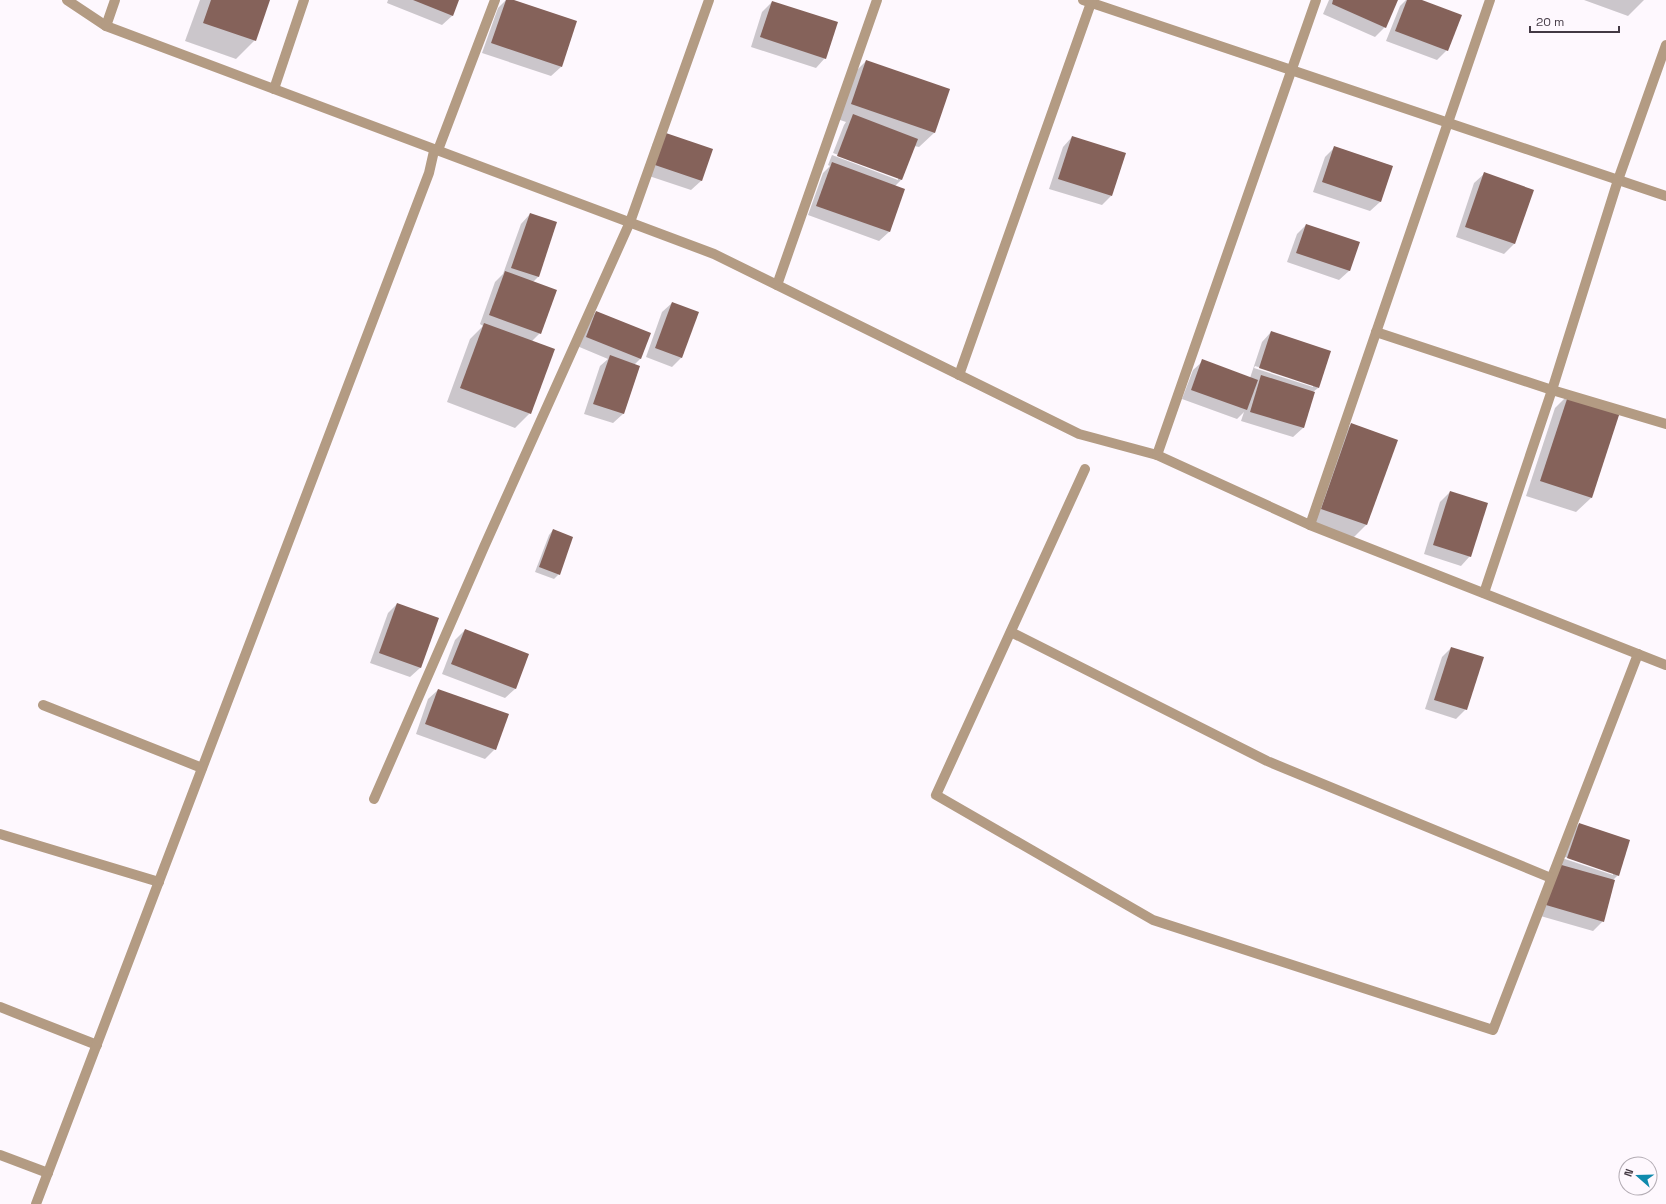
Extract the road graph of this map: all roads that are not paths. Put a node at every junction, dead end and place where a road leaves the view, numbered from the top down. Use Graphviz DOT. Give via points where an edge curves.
graph roads {
  1 [pos="67,0"];
  2 [pos="115,0"];
  3 [pos="304,0"];
  4 [pos="495,0"];
  5 [pos="709,0"];
  6 [pos="877,0"];
  7 [pos="1316,0"];
  8 [pos="1490,0"];
  9 [pos="1089,1"];
  10 [pos="106,26"];
  11 [pos="1666,45"];
  12 [pos="1292,70"];
  13 [pos="274,89"];
  14 [pos="1448,123"];
  15 [pos="438,150"];
  16 [pos="1618,180"];
  17 [pos="1666,196"];
  18 [pos="630,222"];
  19 [pos="777,285"];
  20 [pos="1376,332"];
  21 [pos="960,375"];
  22 [pos="1552,390"];
  23 [pos="1666,424"];
  24 [pos="1157,455"];
  25 [pos="1085,469"];
  26 [pos="1310,525"];
  27 [pos="1484,593"];
  28 [pos="1011,632"];
  29 [pos="1638,654"];
  30 [pos="1666,665"];
  31 [pos="43,705"];
  32 [pos="202,768"];
  33 [pos="374,799"];
  34 [pos="0,834"];
  35 [pos="1551,878"];
  36 [pos="159,882"];
  37 [pos="0,1007"];
  38 [pos="96,1044"];
  39 [pos="0,1155"];
  40 [pos="48,1173"];
  41 [pos="36,1204"];
  1 -- 10 [label="street"];
  2 -- 10 [label="street"];
  3 -- 13 [label="street"];
  4 -- 15 [label="street"];
  5 -- 18 [label="street"];
  6 -- 19 [label="street"];
  7 -- 12 [label="street"];
  8 -- 14 [label="street"];
  9 -- 12 [label="street"];
  9 -- 21 [label="street"];
  10 -- 13 [label="street"];
  11 -- 16 [label="street"];
  12 -- 14 [label="street"];
  12 -- 24 [label="street"];
  13 -- 15 [label="street"];
  14 -- 16 [label="street"];
  14 -- 20 [label="street"];
  15 -- 18 [label="street"];
  15 -- 32 [label="street" via="434,151 429,173"];
  16 -- 17 [label="street"];
  16 -- 22 [label="street"];
  18 -- 19 [label="street" via="714,254"];
  18 -- 33 [label="street"];
  19 -- 21 [label="street"];
  20 -- 22 [label="street"];
  20 -- 26 [label="street"];
  21 -- 24 [label="street" via="1079,434"];
  22 -- 23 [label="street"];
  22 -- 27 [label="street"];
  24 -- 26 [label="street"];
  25 -- 28 [label="street"];
  26 -- 27 [label="street"];
  27 -- 29 [label="street"];
  28 -- 35 [label="street" via="1268,761"];
  28 -- 35 [label="street" via="936,795 1153,920 1493,1030"];
  29 -- 30 [label="street"];
  29 -- 35 [label="street"];
  31 -- 32 [label="street"];
  32 -- 36 [label="street"];
  34 -- 36 [label="street"];
  36 -- 38 [label="street"];
  37 -- 38 [label="street"];
  38 -- 40 [label="street"];
  39 -- 40 [label="street"];
  40 -- 41 [label="street"];
}
